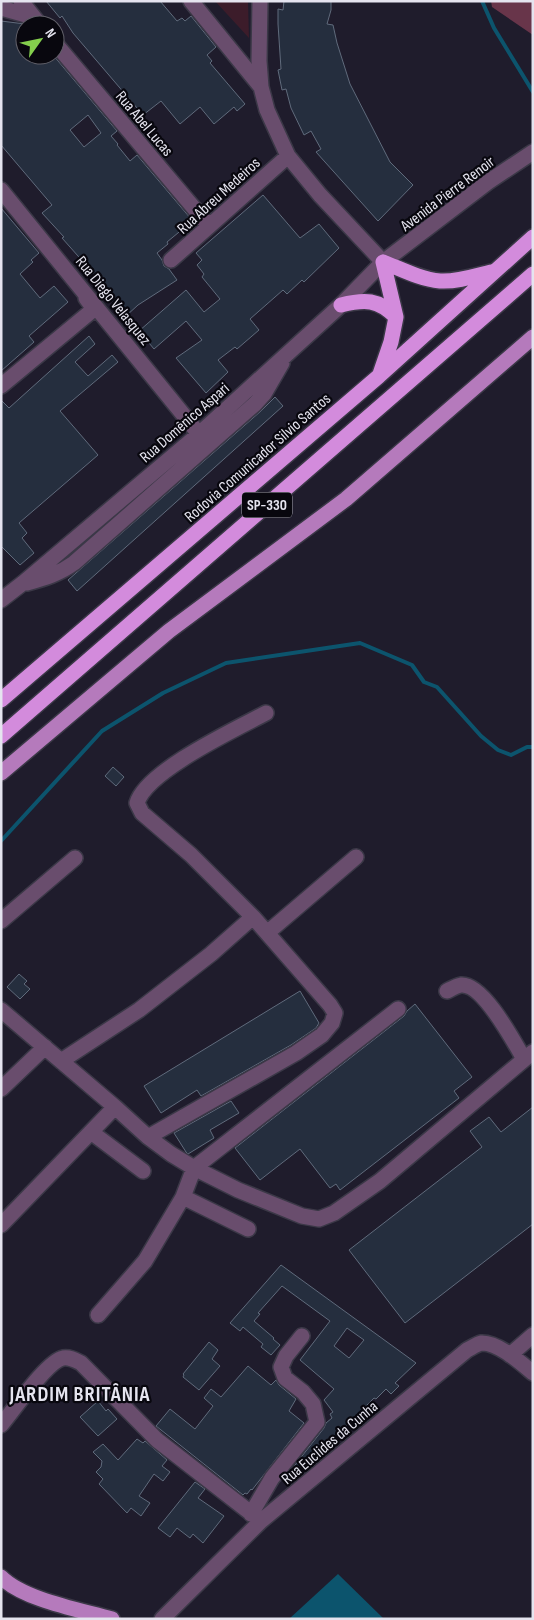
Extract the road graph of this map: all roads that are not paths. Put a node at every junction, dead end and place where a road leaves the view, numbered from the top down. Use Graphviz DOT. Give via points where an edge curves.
graph roads {
  1 [pos="21,1"];
  2 [pos="191,1"];
  3 [pos="260,1"];
  4 [pos="1,8"];
  5 [pos="20,15"];
  6 [pos="32,15"];
  7 [pos="65,55"];
  8 [pos="261,86"];
  9 [pos="533,152"];
  10 [pos="288,156"];
  11 [pos="2,193"];
  12 [pos="209,226"];
  13 [pos="533,237"];
  14 [pos="171,260"];
  15 [pos="383,262"];
  16 [pos="493,272"];
  17 [pos="533,274"];
  18 [pos="341,304"];
  19 [pos="396,317"];
  20 [pos="533,337"];
  21 [pos="288,351"];
  22 [pos="379,376"];
  23 [pos="1,386"];
  24 [pos="199,434"];
  25 [pos="23,584"];
  26 [pos="1,600"];
  27 [pos="1,700"];
  28 [pos="266,713"];
  29 [pos="1,736"];
  30 [pos="1,773"];
  31 [pos="356,857"];
  32 [pos="75,858"];
  33 [pos="253,917"];
  34 [pos="1,921"];
  35 [pos="267,934"];
  36 [pos="447,991"];
  37 [pos="398,1009"];
  38 [pos="1,1010"];
  39 [pos="44,1047"];
  40 [pos="529,1056"];
  41 [pos="60,1061"];
  42 [pos="1,1089"];
  43 [pos="115,1107"];
  44 [pos="91,1132"];
  45 [pos="148,1137"];
  46 [pos="194,1168"];
  47 [pos="144,1171"];
  48 [pos="183,1198"];
  49 [pos="1,1225"];
  50 [pos="248,1229"];
  51 [pos="98,1316"];
  52 [pos="533,1335"];
  53 [pos="302,1336"];
  54 [pos="510,1355"];
  55 [pos="533,1373"];
  56 [pos="1,1425"];
  57 [pos="256,1518"];
  58 [pos="1,1577"];
  59 [pos="112,1619"];
  60 [pos="162,1619"];
  1 -- 6 [label="street"];
  2 -- 8 [label="street"];
  3 -- 8 [label="street"];
  4 -- 5 [label="street"];
  7 -- 12 [label="street, Rua Abel Lucas"];
  8 -- 10 [label="street"];
  9 -- 15 [label="street, Avenida Pierre Renoir"];
  10 -- 12 [label="street, Rua Abreu Medeiros"];
  10 -- 15 [label="street"];
  11 -- 23 [label="street" via="94,309"];
  11 -- 24 [label="street, Rua Diego Velasquez"];
  12 -- 14 [label="street, Rua Abreu Medeiros"];
  13 -- 16 [label="highway, Rodovia Comunicador Silvio Santos / SP-330"];
  15 -- 16 [label="highway" via="441,281"];
  15 -- 18 [label="street, Rua Domênico Aspari"];
  15 -- 19 [label="highway"];
  16 -- 22 [label="highway, Rodovia Comunicador Silvio Santos / SP-330"];
  17 -- 29 [label="highway, SP-330"];
  18 -- 19 [label="highway" via="372,302 387,308"];
  18 -- 21 [label="street, Rua Domênico Aspari"];
  19 -- 22 [label="highway"];
  20 -- 30 [label="main road" via="346,499 169,631"];
  21 -- 24 [label="street, Rua Domênico Aspari"];
  21 -- 25 [label="street" via="255,404 63,572"];
  22 -- 27 [label="highway, Rodovia Comunicador Silvio Santos / SP-330"];
  24 -- 25 [label="street, Rua Domênico Aspari"];
  25 -- 26 [label="street, Rua Domênico Aspari"];
  28 -- 33 [label="street" via="172,766 140,795 137,803 142,813 191,855"];
  31 -- 35 [label="street"];
  32 -- 34 [label="street"];
  33 -- 35 [label="street"];
  33 -- 41 [label="street" via="212,954 139,1010"];
  35 -- 45 [label="street" via="330,1005 335,1013 332,1023 322,1035 296,1053"];
  36 -- 40 [label="street" via="462,985 475,988"];
  37 -- 46 [label="street"];
  38 -- 39 [label="street"];
  39 -- 41 [label="street"];
  39 -- 42 [label="street"];
  40 -- 46 [label="street" via="380,1181 334,1213 319,1218 302,1216"];
  41 -- 43 [label="street"];
  43 -- 44 [label="street"];
  43 -- 45 [label="street"];
  44 -- 47 [label="street"];
  44 -- 49 [label="street"];
  45 -- 46 [label="street"];
  46 -- 48 [label="street"];
  48 -- 50 [label="street"];
  48 -- 51 [label="street" via="145,1261"];
  52 -- 54 [label="street"];
  53 -- 57 [label="street" via="281,1367 285,1378 313,1404 317,1422 272,1478"];
  54 -- 55 [label="street, Rua Euclides da Cunha"];
  54 -- 57 [label="street, Rua Euclides da Cunha" via="492,1345 480,1343 467,1350"];
  56 -- 57 [label="street" via="53,1364 61,1358 72,1358 81,1363 157,1440"];
  57 -- 60 [label="street, Rua Euclides da Cunha"];
  58 -- 59 [label="main road" via="26,1593"];
}
